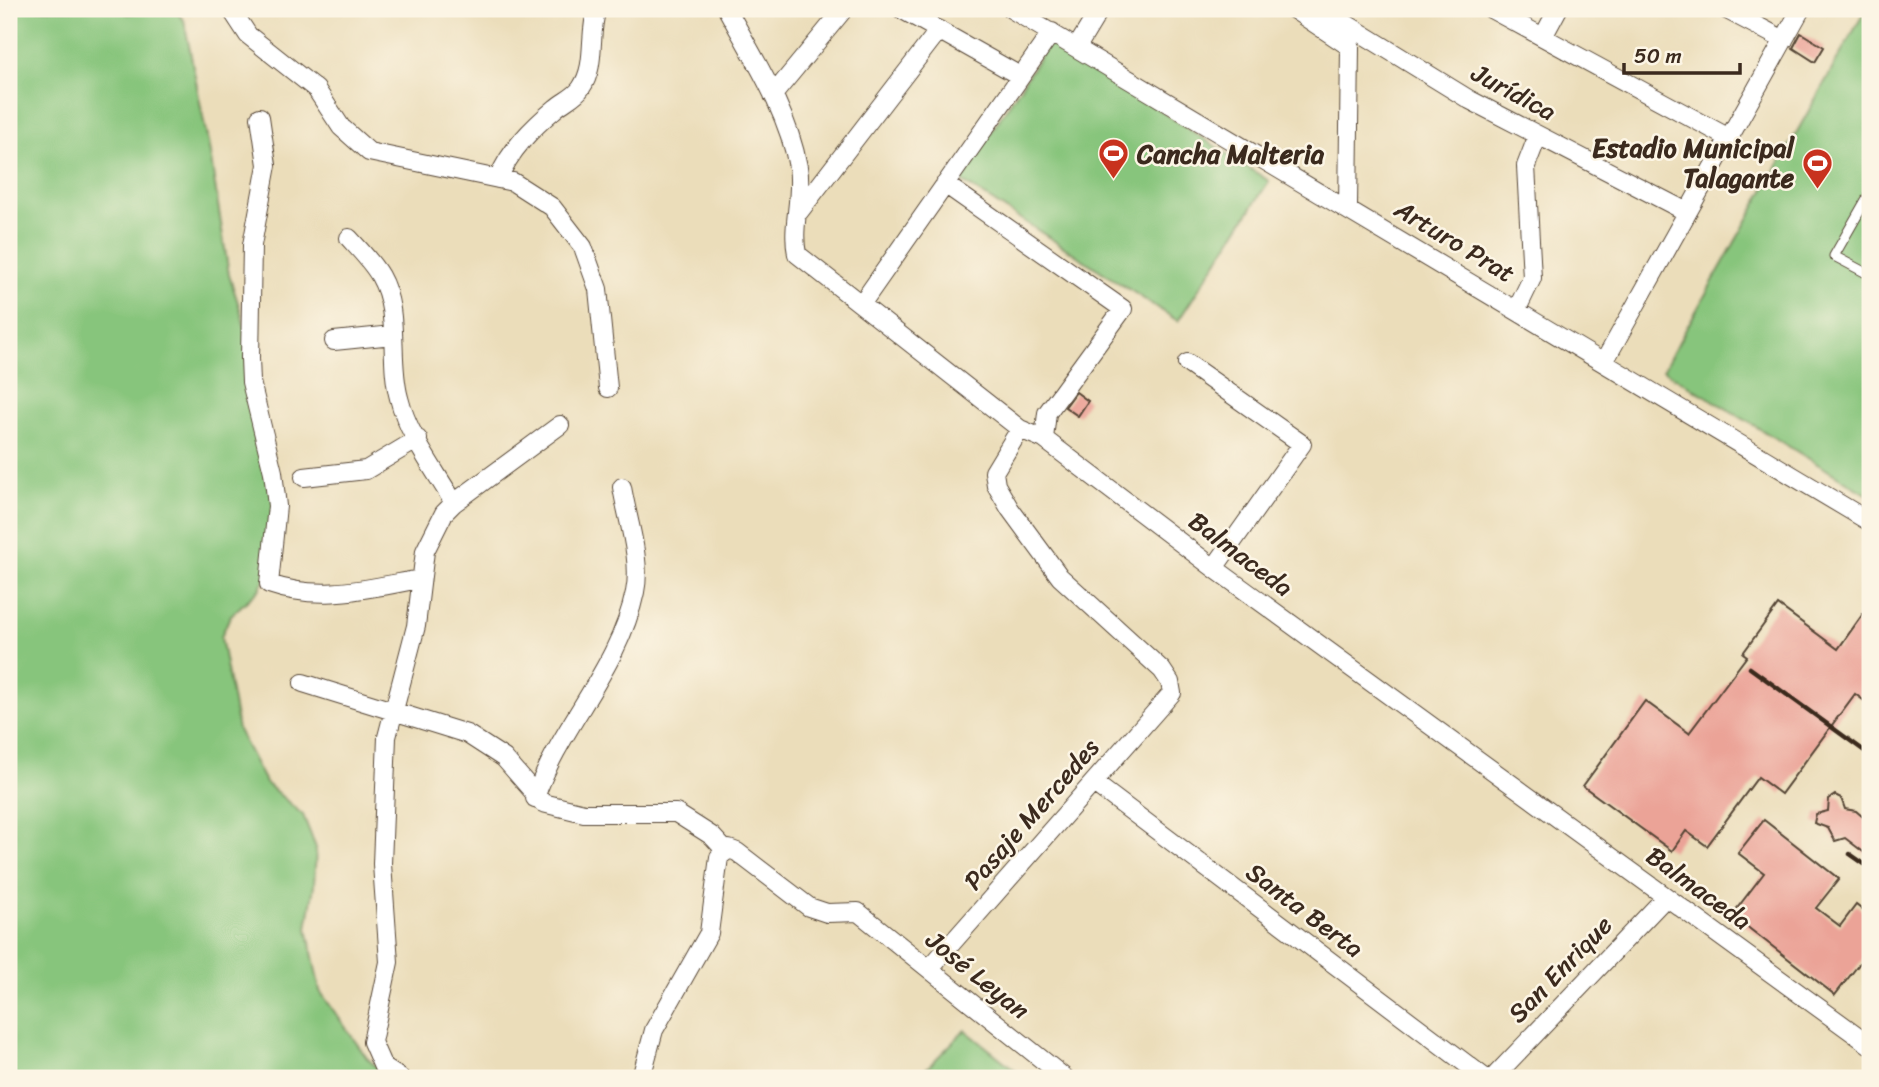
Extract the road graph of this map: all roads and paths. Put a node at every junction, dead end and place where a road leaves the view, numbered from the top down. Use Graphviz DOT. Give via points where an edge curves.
graph roads {
  1 [pos="231,9"];
  2 [pos="597,9"];
  3 [pos="727,9"];
  4 [pos="844,9"];
  5 [pos="901,9"];
  6 [pos="1011,9"];
  7 [pos="1100,9"];
  8 [pos="1322,9"];
  9 [pos="1491,9"];
  10 [pos="1558,9"];
  11 [pos="1726,9"];
  12 [pos="1801,9"];
  13 [pos="1297,10"];
  14 [pos="939,30"];
  15 [pos="1052,32"];
  16 [pos="1543,37"];
  17 [pos="1784,40"];
  18 [pos="1077,47"];
  19 [pos="1020,76"];
  20 [pos="774,95"];
  21 [pos="260,117"];
  22 [pos="1538,135"];
  23 [pos="1729,138"];
  24 [pos="498,179"];
  25 [pos="945,184"];
  26 [pos="1870,193"];
  27 [pos="1348,208"];
  28 [pos="799,212"];
  29 [pos="1687,212"];
  30 [pos="349,238"];
  31 [pos="1870,275"];
  32 [pos="862,303"];
  33 [pos="1517,309"];
  34 [pos="393,335"];
  35 [pos="334,341"];
  36 [pos="1604,362"];
  37 [pos="1187,363"];
  38 [pos="608,388"];
  39 [pos="560,425"];
  40 [pos="1020,429"];
  41 [pos="418,439"];
  42 [pos="1044,439"];
  43 [pos="304,477"];
  44 [pos="622,487"];
  45 [pos="454,503"];
  46 [pos="1870,522"];
  47 [pos="1214,568"];
  48 [pos="421,579"];
  49 [pos="303,682"];
  50 [pos="392,711"];
  51 [pos="1094,783"];
  52 [pos="536,798"];
  53 [pos="725,850"];
  54 [pos="1666,897"];
  55 [pos="929,969"];
  56 [pos="1870,1045"];
  57 [pos="400,1078"];
  58 [pos="641,1078"];
  59 [pos="1065,1078"];
  60 [pos="1485,1078"];
  61 [pos="1493,1078"];
  1 -- 24 [label="street" via="248,35 316,89 341,127 369,152"];
  2 -- 24 [label="street" via="590,67 581,89 538,123 506,161"];
  3 -- 20 [label="street, Balmaceda"];
  4 -- 20 [label="street"];
  5 -- 14 [label="street"];
  6 -- 15 [label="street, Arturo Prat"];
  7 -- 18 [label="street"];
  8 -- 22 [label="street, Jurídica" via="1448,88"];
  9 -- 16 [label="street"];
  10 -- 16 [label="street"];
  11 -- 17 [label="street"];
  12 -- 17 [label="street"];
  13 -- 27 [label="street" via="1350,47"];
  14 -- 19 [label="street"];
  14 -- 28 [label="street"];
  15 -- 18 [label="street, Arturo Prat"];
  15 -- 19 [label="street"];
  16 -- 23 [label="street"];
  17 -- 23 [label="street"];
  18 -- 27 [label="street, Arturo Prat"];
  19 -- 25 [label="street"];
  20 -- 28 [label="street, Balmaceda" via="798,168"];
  21 -- 48 [label="street" via="267,165 252,245 250,358 277,506 269,584 295,593 333,593"];
  22 -- 29 [label="street, Jurídica"];
  22 -- 33 [label="street" via="1526,166 1532,278"];
  23 -- 29 [label="street"];
  24 -- 38 [label="street" via="513,181 540,197 583,247 598,289"];
  25 -- 32 [label="street"];
  25 -- 42 [label="street" via="1123,309 1047,414"];
  26 -- 31 [label="lane" via="1834,256"];
  27 -- 33 [label="street, Arturo Prat"];
  28 -- 32 [label="street, Balmaceda" via="794,240 797,254"];
  29 -- 36 [label="street"];
  30 -- 34 [label="street" via="375,267 386,289"];
  32 -- 40 [label="street, Balmaceda"];
  33 -- 36 [label="street, Arturo Prat"];
  34 -- 35 [label="street"];
  34 -- 41 [label="street" via="398,395"];
  36 -- 46 [label="street, Arturo Prat"];
  37 -- 47 [label="street" via="1303,444"];
  39 -- 45 [label="street"];
  40 -- 42 [label="street, Balmaceda"];
  40 -- 51 [label="street, Pasaje Mercedes" via="994,472 1001,496 1060,577 1170,682 1172,693"];
  41 -- 43 [label="street" via="366,470"];
  41 -- 45 [label="street"];
  42 -- 47 [label="street, Balmaceda"];
  44 -- 52 [label="street" via="636,592 609,661 545,769"];
  45 -- 48 [label="street" via="432,533"];
  47 -- 54 [label="street, Balmaceda"];
  48 -- 50 [label="street" via="416,626"];
  49 -- 50 [label="street"];
  50 -- 52 [label="street" via="481,741 513,768"];
  50 -- 57 [label="street" via="382,864 389,962 372,1042 383,1067"];
  51 -- 55 [label="street, Pasaje Mercedes"];
  51 -- 60 [label="street, Santa Berta"];
  52 -- 53 [label="street" via="584,813 676,813 712,835"];
  53 -- 55 [label="street, José Leyan" via="737,852 809,907 827,913 858,912"];
  53 -- 58 [label="street" via="719,857 709,933 654,1030"];
  54 -- 56 [label="street, Balmaceda"];
  54 -- 61 [label="street, San Enrique"];
  55 -- 59 [label="street, José Leyan"];
}
